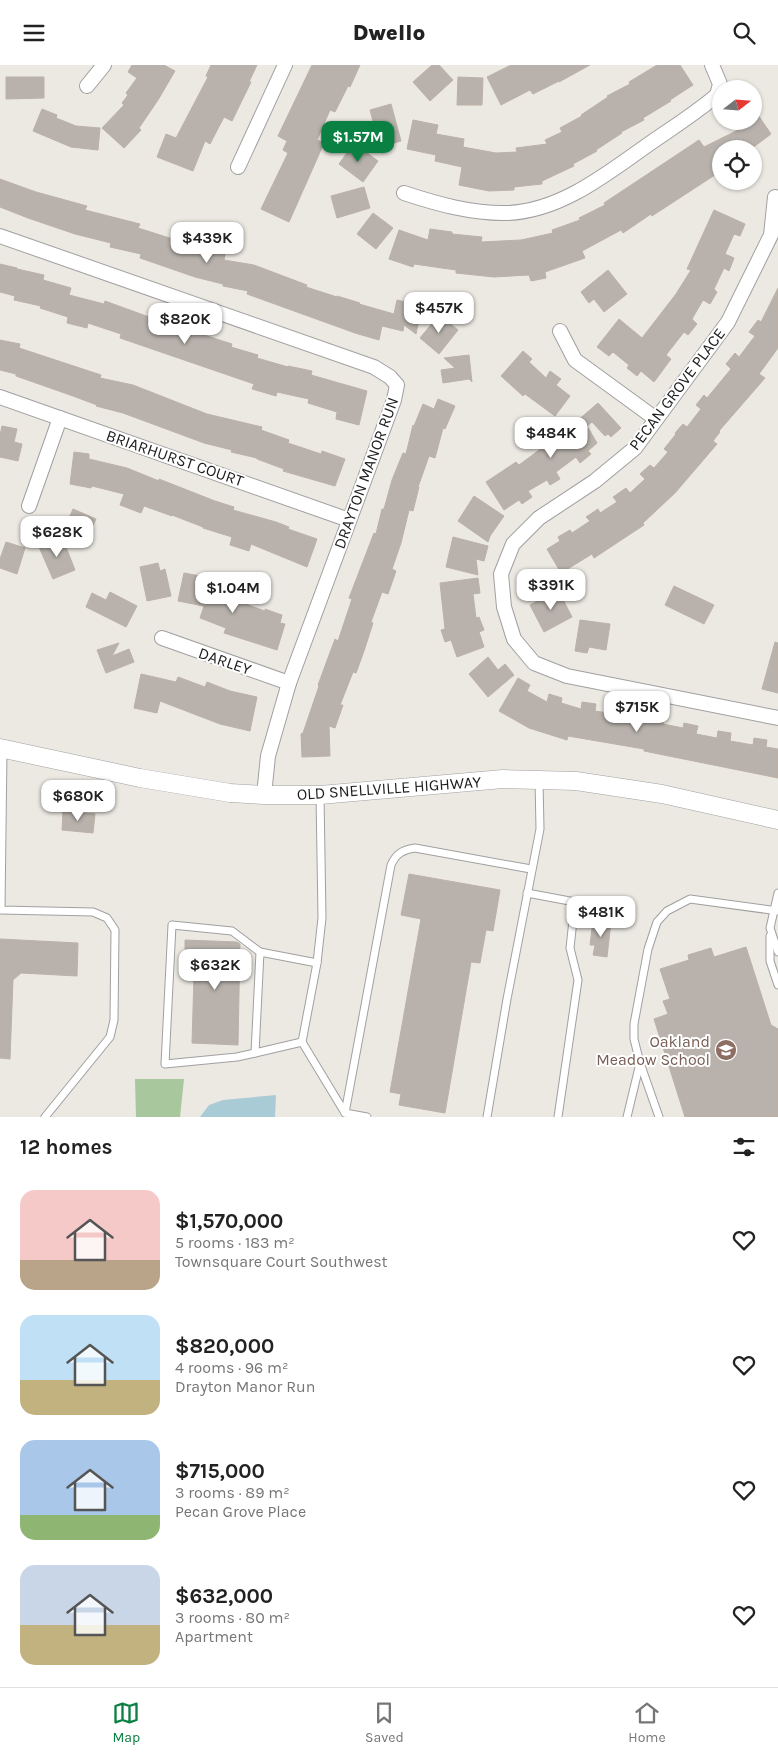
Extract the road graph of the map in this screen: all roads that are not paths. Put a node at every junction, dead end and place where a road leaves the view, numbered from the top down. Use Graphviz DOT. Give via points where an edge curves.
graph roads {
  1 [pos="104,65"];
  2 [pos="285,65"];
  3 [pos="712,65"];
  4 [pos="87,86"];
  5 [pos="238,167"];
  6 [pos="404,193"];
  7 [pos="775,197"];
  8 [pos="0,235"];
  9 [pos="560,331"];
  10 [pos="0,397"];
  11 [pos="60,418"];
  12 [pos="656,419"];
  13 [pos="28,506"];
  14 [pos="349,520"];
  15 [pos="162,638"];
  16 [pos="289,683"];
  17 [pos="778,718"];
  18 [pos="2,749"];
  19 [pos="538,780"];
  20 [pos="264,795"];
  21 [pos="320,795"];
  22 [pos="778,820"];
  23 [pos="531,869"];
  24 [pos="527,893"];
  25 [pos="778,893"];
  26 [pos="776,911"];
  27 [pos="770,928"];
  28 [pos="260,952"];
  29 [pos="778,952"];
  30 [pos="317,963"];
  31 [pos="778,985"];
  32 [pos="302,1042"];
  33 [pos="255,1053"];
  34 [pos="640,1063"];
  35 [pos="345,1113"];
  36 [pos="45,1117"];
  37 [pos="367,1117"];
  38 [pos="488,1117"];
  39 [pos="558,1117"];
  40 [pos="627,1117"];
  41 [pos="659,1117"];
  1 -- 4 [label="street"];
  2 -- 5 [label="street"];
  3 -- 6 [label="street" via="720,83 717,95 590,185 548,206 509,213 466,209"];
  7 -- 12 [label="street, PECAN GROVE PLACE" via="771,235 728,322"];
  8 -- 14 [label="street, DRAYTON MANOR RUN" via="374,367 390,377 397,385 394,400"];
  9 -- 12 [label="street" via="575,360"];
  10 -- 11 [label="street, BRIARHURST COURT"];
  11 -- 13 [label="street"];
  11 -- 14 [label="street, BRIARHURST COURT"];
  12 -- 17 [label="street, PECAN GROVE PLACE" via="635,448 595,481 539,518 513,544 501,575 504,607 514,639 534,663 567,676"];
  14 -- 16 [label="street, DRAYTON MANOR RUN"];
  15 -- 16 [label="street, DARLEY"];
  16 -- 20 [label="street, DRAYTON MANOR RUN" via="268,756"];
  18 -- 20 [label="street, OLD SNELLVILLE HIGHWAY" via="140,778 230,793"];
  18 -- 36 [label="lane" via="2,910 93,912 107,918 115,930 114,1020 110,1037"];
  19 -- 21 [label="street, OLD SNELLVILLE HIGHWAY" via="503,779"];
  19 -- 22 [label="street, OLD SNELLVILLE HIGHWAY" via="576,781 649,792"];
  19 -- 23 [label="lane" via="540,829"];
  20 -- 21 [label="street, OLD SNELLVILLE HIGHWAY"];
  21 -- 30 [label="lane" via="322,918"];
  23 -- 24 [label="lane"];
  23 -- 35 [label="lane" via="415,849 398,853 390,865"];
  24 -- 38 [label="lane"];
  24 -- 39 [label="lane" via="575,902 570,948 578,980"];
  25 -- 26 [label="lane"];
  26 -- 27 [label="lane"];
  26 -- 34 [label="lane" via="690,899 667,911 657,922 648,949 634,1024"];
  27 -- 29 [label="lane"];
  27 -- 31 [label="lane" via="770,961"];
  28 -- 30 [label="lane"];
  28 -- 33 [label="lane"];
  28 -- 33 [label="lane" via="232,931 172,925 165,1064"];
  30 -- 32 [label="lane"];
  32 -- 33 [label="lane"];
  32 -- 35 [label="lane"];
  34 -- 40 [label="lane"];
  34 -- 41 [label="lane"];
  35 -- 37 [label="lane"];
}
